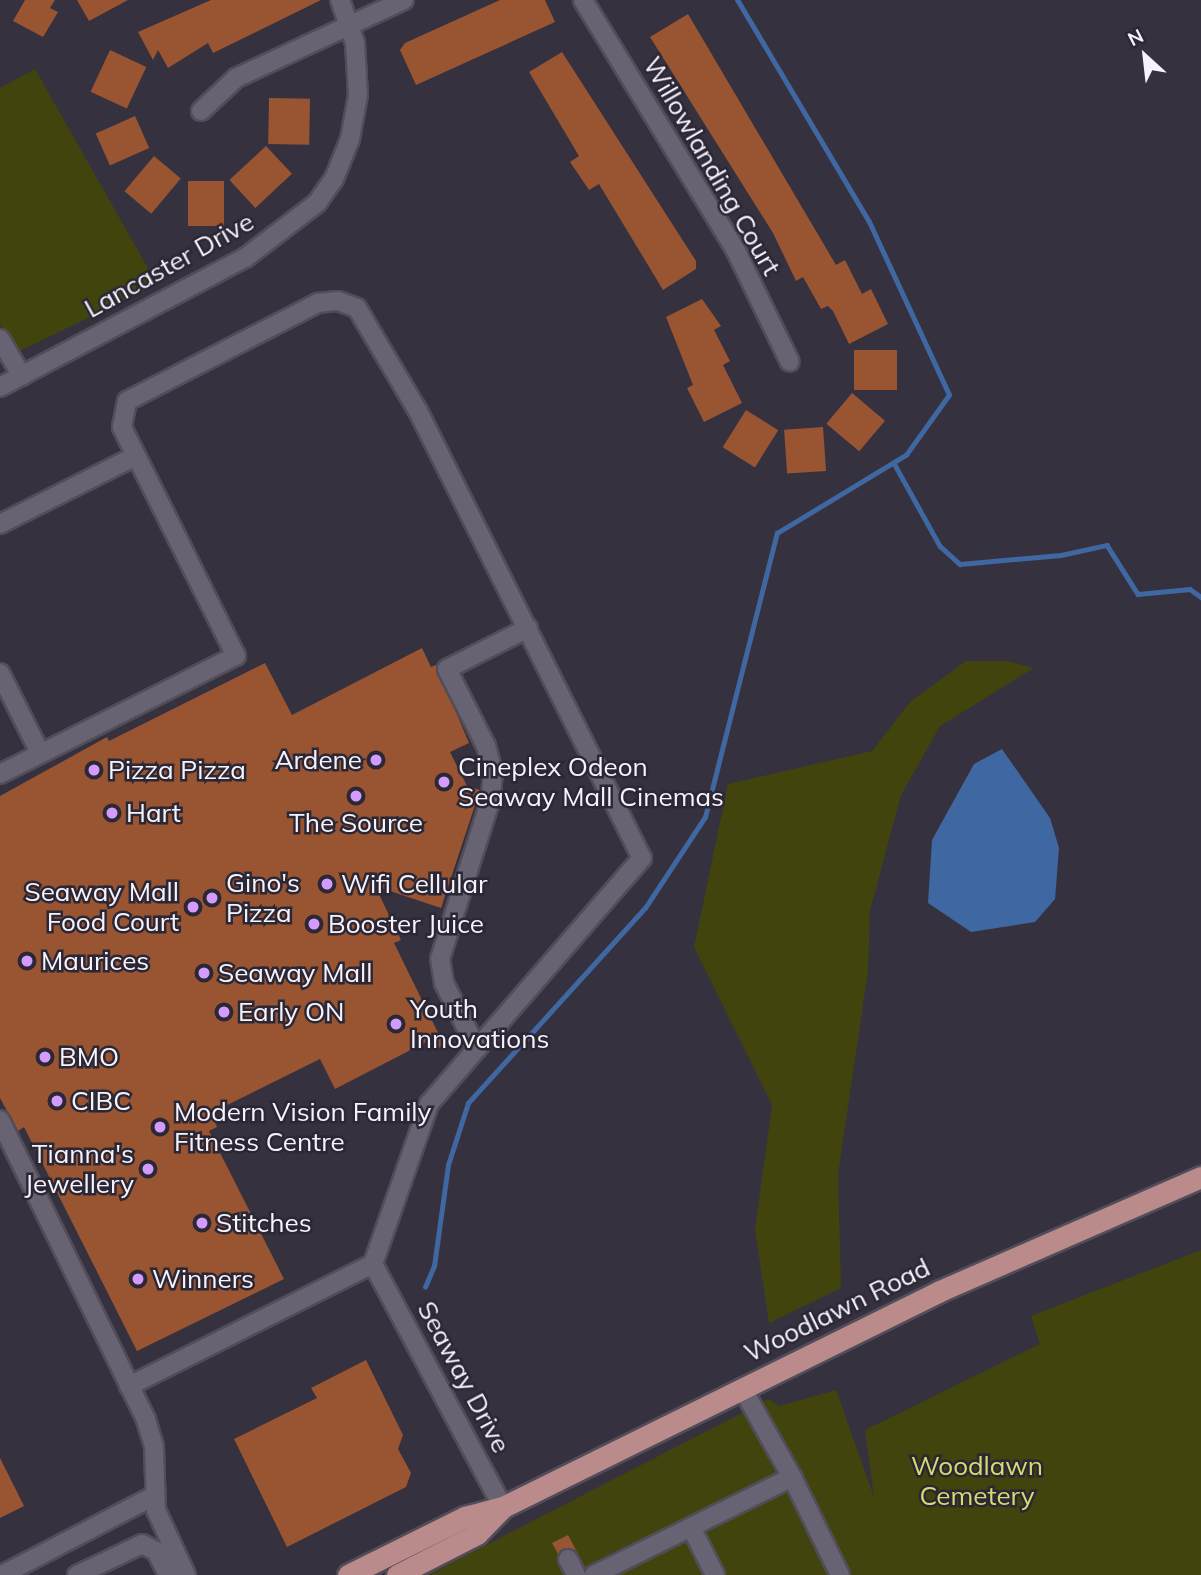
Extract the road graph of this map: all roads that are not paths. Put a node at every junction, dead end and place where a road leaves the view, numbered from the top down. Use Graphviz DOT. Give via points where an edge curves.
graph roads {
  1 [pos="340,0"];
  2 [pos="404,0"];
  3 [pos="583,0"];
  4 [pos="349,24"];
  5 [pos="201,111"];
  6 [pos="0,339"];
  7 [pos="790,362"];
  8 [pos="22,376"];
  9 [pos="0,387"];
  10 [pos="136,456"];
  11 [pos="0,524"];
  12 [pos="528,628"];
  13 [pos="0,673"];
  14 [pos="40,753"];
  15 [pos="0,774"];
  16 [pos="477,1049"];
  17 [pos="0,1120"];
  18 [pos="6,1149"];
  19 [pos="1201,1177"];
  20 [pos="374,1269"];
  21 [pos="130,1386"];
  22 [pos="742,1388"];
  23 [pos="792,1477"];
  24 [pos="154,1496"];
  25 [pos="503,1507"];
  26 [pos="691,1527"];
  27 [pos="613,1571"];
  28 [pos="3,1575"];
  29 [pos="77,1575"];
  30 [pos="168,1575"];
  31 [pos="186,1575"];
  32 [pos="348,1575"];
  33 [pos="397,1575"];
  34 [pos="594,1575"];
  35 [pos="715,1575"];
  36 [pos="841,1575"];
  1 -- 4 [label="street, Lancaster Drive"];
  2 -- 4 [label="street"];
  3 -- 7 [label="street, Willowlanding Court" via="736,251"];
  4 -- 5 [label="street" via="236,78"];
  4 -- 8 [label="street, Lancaster Drive" via="359,69 355,117 334,179 317,203 245,258"];
  6 -- 8 [label="street"];
  8 -- 9 [label="street, Lancaster Drive"];
  10 -- 11 [label="street"];
  10 -- 12 [label="street" via="121,421 132,396 315,304 348,303 366,318 418,411"];
  10 -- 14 [label="street" via="236,656"];
  12 -- 16 [label="street" via="447,669 486,746 493,772 491,798 440,958 444,984"];
  12 -- 16 [label="street" via="642,858"];
  13 -- 14 [label="street"];
  14 -- 15 [label="street"];
  16 -- 20 [label="street" via="429,1104"];
  17 -- 18 [label="street"];
  18 -- 21 [label="street"];
  19 -- 22 [label="main road, Woodlawn Road" via="964,1279"];
  20 -- 21 [label="street"];
  20 -- 25 [label="street, Seaway Drive" via="416,1335"];
  21 -- 24 [label="street" via="154,1447"];
  22 -- 23 [label="street"];
  22 -- 25 [label="main road, Woodlawn Road"];
  23 -- 26 [label="street"];
  23 -- 36 [label="street"];
  24 -- 28 [label="street"];
  24 -- 31 [label="street"];
  25 -- 32 [label="main road, Woodlawn Road" via="465,1517"];
  25 -- 33 [label="main road, Woodlawn Road" via="477,1534"];
  26 -- 27 [label="street"];
  26 -- 35 [label="street"];
  27 -- 34 [label="street"];
  29 -- 30 [label="street" via="144,1544 156,1551"];
}
